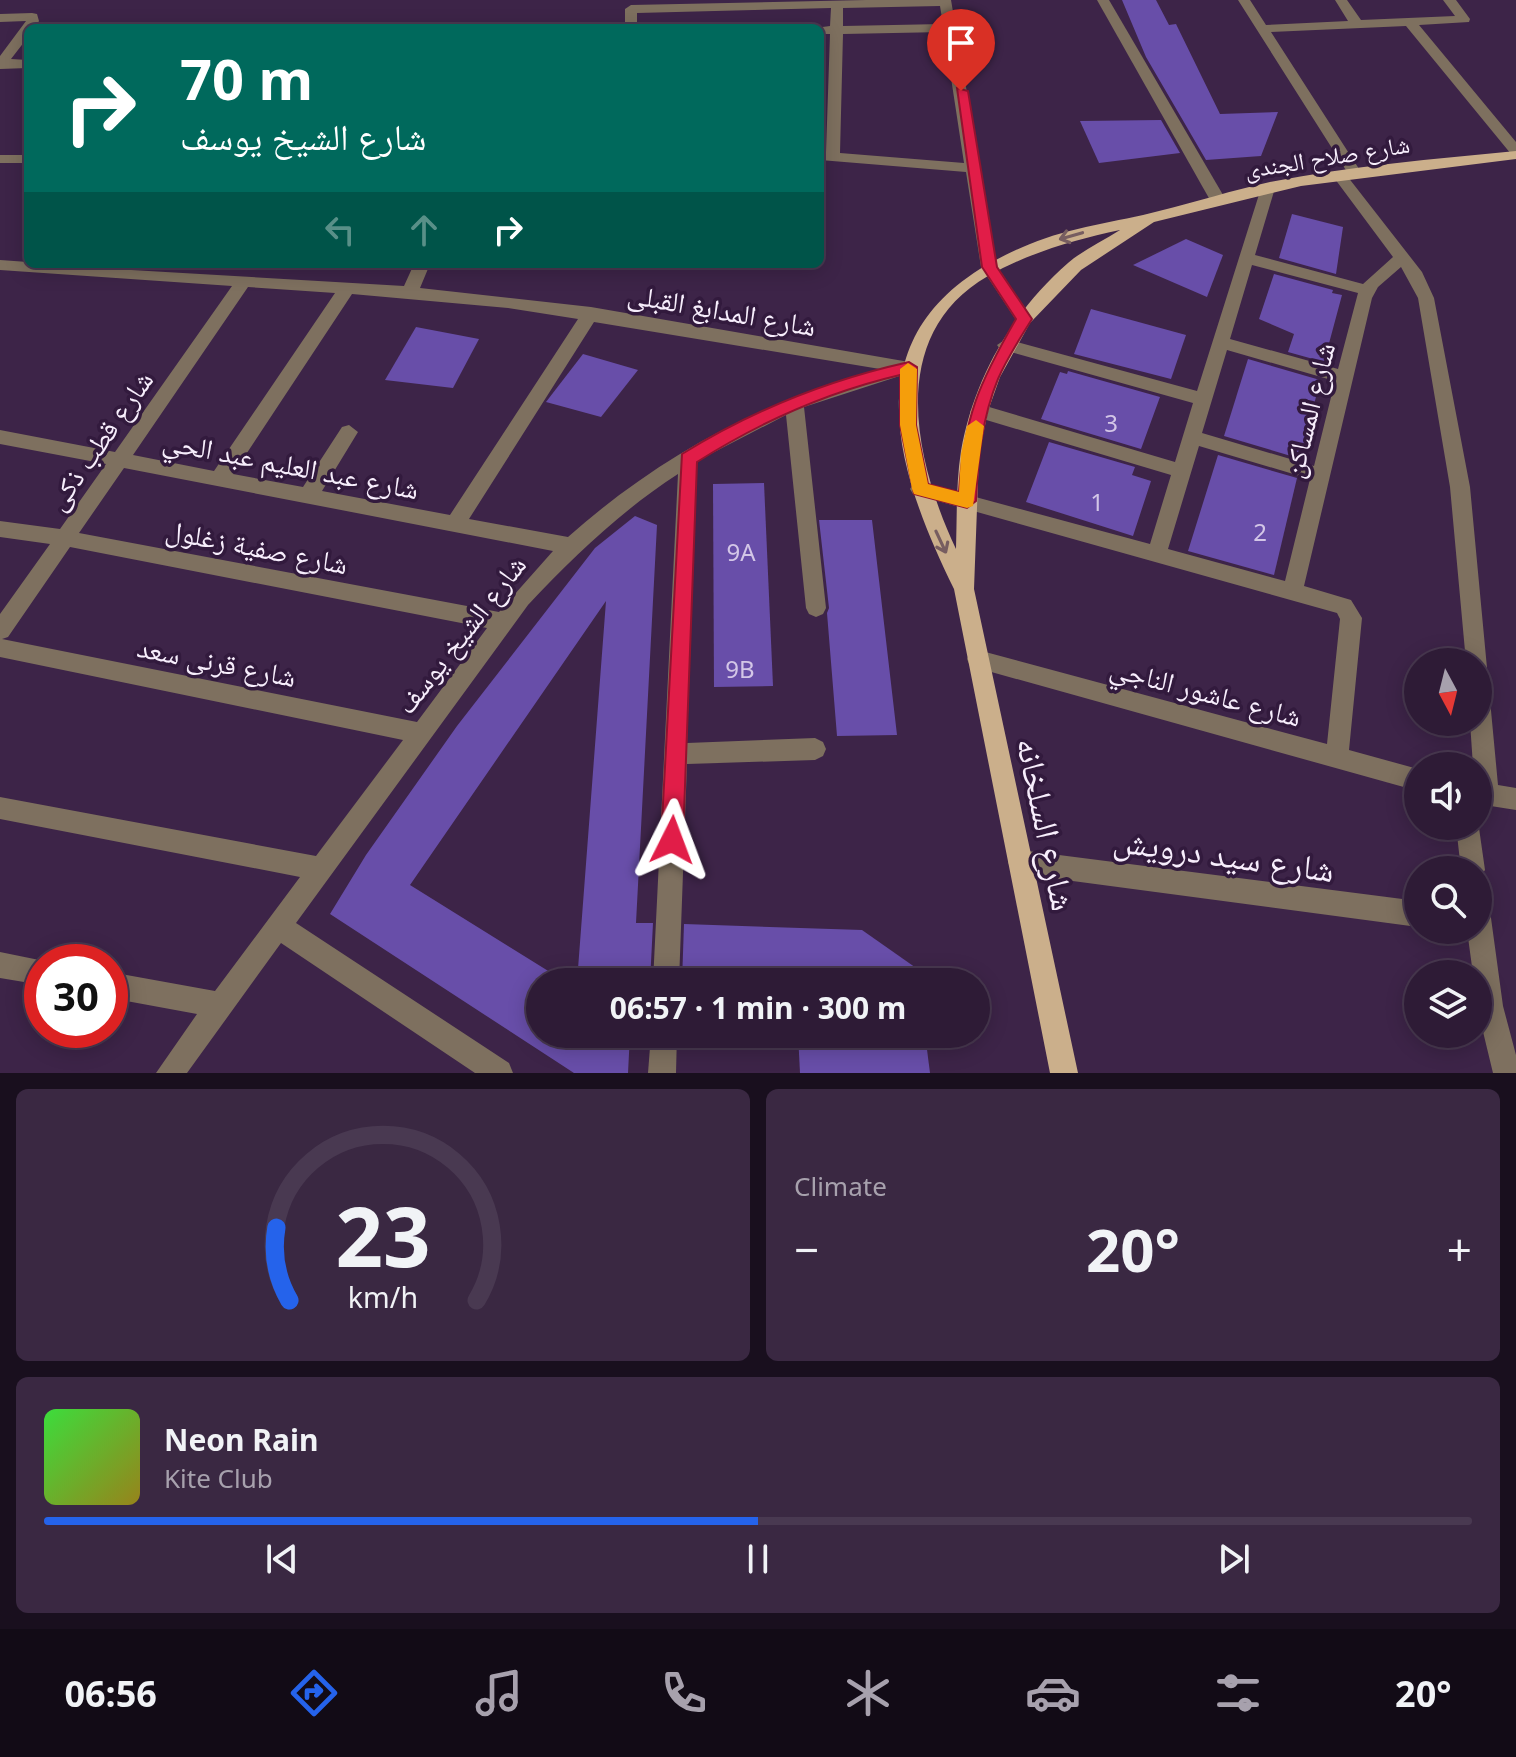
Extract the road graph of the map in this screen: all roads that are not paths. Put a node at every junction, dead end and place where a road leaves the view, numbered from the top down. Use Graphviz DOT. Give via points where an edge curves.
graph roads {
  1 [pos="1103,0"];
  2 [pos="1244,0"];
  3 [pos="1341,0"];
  4 [pos="1449,0"];
  5 [pos="946,1"];
  6 [pos="837,5"];
  7 [pos="0,18"];
  8 [pos="1410,22"];
  9 [pos="30,24"];
  10 [pos="631,24"];
  11 [pos="1357,24"];
  12 [pos="951,28"];
  13 [pos="1263,29"];
  14 [pos="824,30"];
  15 [pos="837,30"];
  16 [pos="24,34"];
  17 [pos="1,64"];
  18 [pos="24,64"];
  19 [pos="1516,153"];
  20 [pos="826,157"];
  21 [pos="0,159"];
  22 [pos="24,159"];
  23 [pos="974,168"];
  24 [pos="1346,173"];
  25 [pos="1267,188"];
  26 [pos="1218,200"];
  27 [pos="1148,219"];
  28 [pos="1246,258"];
  29 [pos="1401,258"];
  30 [pos="0,265"];
  31 [pos="24,266"];
  32 [pos="989,267"];
  33 [pos="96,268"];
  34 [pos="420,268"];
  35 [pos="128,269"];
  36 [pos="244,281"];
  37 [pos="347,288"];
  38 [pos="1366,290"];
  39 [pos="410,292"];
  40 [pos="591,313"];
  41 [pos="1024,319"];
  42 [pos="1221,342"];
  43 [pos="1006,345"];
  44 [pos="909,367"];
  45 [pos="1344,377"];
  46 [pos="1203,399"];
  47 [pos="794,402"];
  48 [pos="979,411"];
  49 [pos="349,432"];
  50 [pos="0,437"];
  51 [pos="1192,437"];
  52 [pos="688,459"];
  53 [pos="119,460"];
  54 [pos="1182,471"];
  55 [pos="1321,475"];
  56 [pos="219,479"];
  57 [pos="920,489"];
  58 [pos="308,496"];
  59 [pos="967,501"];
  60 [pos="455,524"];
  61 [pos="0,529"];
  62 [pos="65,538"];
  63 [pos="571,546"];
  64 [pos="1157,553"];
  65 [pos="964,589"];
  66 [pos="1293,591"];
  67 [pos="816,608"];
  68 [pos="504,622"];
  69 [pos="0,631"];
  70 [pos="0,648"];
  71 [pos="1476,648"];
  72 [pos="978,659"];
  73 [pos="422,733"];
  74 [pos="815,749"];
  75 [pos="676,754"];
  76 [pos="1337,758"];
  77 [pos="1404,776"];
  78 [pos="1492,795"];
  79 [pos="1516,799"];
  80 [pos="0,808"];
  81 [pos="1020,862"];
  82 [pos="321,869"];
  83 [pos="1404,912"];
  84 [pos="278,926"];
  85 [pos="1481,944"];
  86 [pos="0,965"];
  87 [pos="667,968"];
  88 [pos="24,969"];
  89 [pos="128,988"];
  90 [pos="220,1005"];
  91 [pos="663,1048"];
  92 [pos="170,1073"];
  93 [pos="499,1073"];
  94 [pos="662,1073"];
  95 [pos="1064,1073"];
  96 [pos="1507,1073"];
  1 -- 26 [label="street"];
  2 -- 13 [label="street"];
  3 -- 11 [label="street"];
  4 -- 8 [label="street" via="1464,19"];
  5 -- 6 [label="street"];
  5 -- 12 [label="street"];
  6 -- 10 [label="street" via="631,9"];
  6 -- 15 [label="street"];
  7 -- 9 [label="street" via="28,17"];
  8 -- 11 [label="street"];
  8 -- 19 [label="street"];
  11 -- 13 [label="street"];
  12 -- 15 [label="street"];
  12 -- 23 [label="street"];
  13 -- 24 [label="street"];
  14 -- 15 [label="street"];
  15 -- 20 [label="street"];
  16 -- 17 [label="street"];
  17 -- 18 [label="street"];
  19 -- 24 [label="main road, شارع صلاح الجندى"];
  20 -- 23 [label="street"];
  21 -- 22 [label="street"];
  23 -- 32 [label="street"];
  24 -- 25 [label="main road, شارع صلاح الجندى"];
  24 -- 29 [label="street"];
  25 -- 26 [label="main road, شارع صلاح الجندى"];
  25 -- 28 [label="street"];
  26 -- 27 [label="main road, شارع صلاح الجندى"];
  27 -- 32 [label="main road, شارع صلاح الجندى, one-way" via="1035,247"];
  27 -- 41 [label="main road, شارع صلاح الجندى" via="1075,266"];
  28 -- 38 [label="street"];
  28 -- 42 [label="street"];
  29 -- 38 [label="street"];
  29 -- 71 [label="street" via="1426,298 1460,487"];
  30 -- 31 [label="street, شارع المدابغ القبلى"];
  32 -- 41 [label="street"];
  32 -- 44 [label="main road, شارع صلاح الجندى" via="932,317"];
  33 -- 35 [label="street, شارع المدابغ القبلى"];
  34 -- 39 [label="street"];
  35 -- 36 [label="street, شارع المدابغ القبلى"];
  36 -- 37 [label="street, شارع المدابغ القبلى"];
  36 -- 53 [label="street, شارع قطب ذكى"];
  37 -- 39 [label="street, شارع المدابغ القبلى"];
  37 -- 56 [label="street"];
  38 -- 45 [label="street, شارع المساكن"];
  39 -- 40 [label="street, شارع المدابغ القبلى"];
  40 -- 44 [label="street, شارع المدابغ القبلى"];
  40 -- 60 [label="street"];
  41 -- 43 [label="main road, شارع صلاح الجندى"];
  42 -- 45 [label="street"];
  42 -- 46 [label="street"];
  43 -- 46 [label="street"];
  43 -- 48 [label="main road, شارع صلاح الجندى"];
  44 -- 47 [label="street, شارع الشيخ يوسف"];
  44 -- 57 [label="main road, شارع صلاح الجندى" via="908,425"];
  45 -- 55 [label="street, شارع المساكن"];
  46 -- 51 [label="street"];
  47 -- 52 [label="street, شارع الشيخ يوسف"];
  47 -- 67 [label="street"];
  48 -- 54 [label="street"];
  48 -- 59 [label="main road, شارع صلاح الجندى"];
  49 -- 58 [label="street"];
  50 -- 53 [label="street, شارع عبد العليم عبد الحي"];
  51 -- 54 [label="street"];
  51 -- 55 [label="street"];
  52 -- 63 [label="street, شارع الشيخ يوسف" via="641,488"];
  52 -- 75 [label="street"];
  53 -- 56 [label="street, شارع عبد العليم عبد الحي"];
  53 -- 62 [label="street, شارع قطب ذكى"];
  54 -- 64 [label="street"];
  55 -- 66 [label="street, شارع المساكن"];
  56 -- 58 [label="street, شارع عبد العليم عبد الحي"];
  57 -- 59 [label="street"];
  57 -- 65 [label="main road, شارع صلاح الجندى, one-way"];
  58 -- 60 [label="street, شارع عبد العليم عبد الحي"];
  59 -- 64 [label="street"];
  59 -- 65 [label="main road, شارع صلاح الجندى"];
  60 -- 63 [label="street, شارع عبد العليم عبد الحي"];
  61 -- 62 [label="street, شارع صفية زغلول"];
  62 -- 68 [label="street, شارع صفية زغلول"];
  62 -- 69 [label="street, شارع قطب ذكى"];
  63 -- 68 [label="street, شارع الشيخ يوسف"];
  64 -- 66 [label="street"];
  65 -- 72 [label="main road, شارع السلخانه"];
  66 -- 76 [label="street" via="1339,603 1350,614"];
  68 -- 73 [label="street, شارع الشيخ يوسف"];
  70 -- 73 [label="street, شارع قرنى سعد"];
  72 -- 76 [label="street, شارع عاشور الناجي"];
  72 -- 81 [label="main road, شارع السلخانه"];
  73 -- 82 [label="street, شارع الشيخ يوسف"];
  74 -- 75 [label="street"];
  75 -- 87 [label="street"];
  76 -- 77 [label="street, شارع عاشور الناجي"];
  78 -- 79 [label="street"];
  80 -- 82 [label="street"];
  81 -- 83 [label="street, شارع سيد درويش"];
  81 -- 95 [label="main road, شارع السلخانه"];
  82 -- 84 [label="street, شارع الشيخ يوسف"];
  84 -- 90 [label="street, شارع الشيخ يوسف"];
  84 -- 93 [label="street"];
  85 -- 96 [label="street"];
  86 -- 88 [label="street"];
  89 -- 90 [label="street"];
  90 -- 92 [label="street, شارع الشيخ يوسف"];
  91 -- 94 [label="street"];
}
